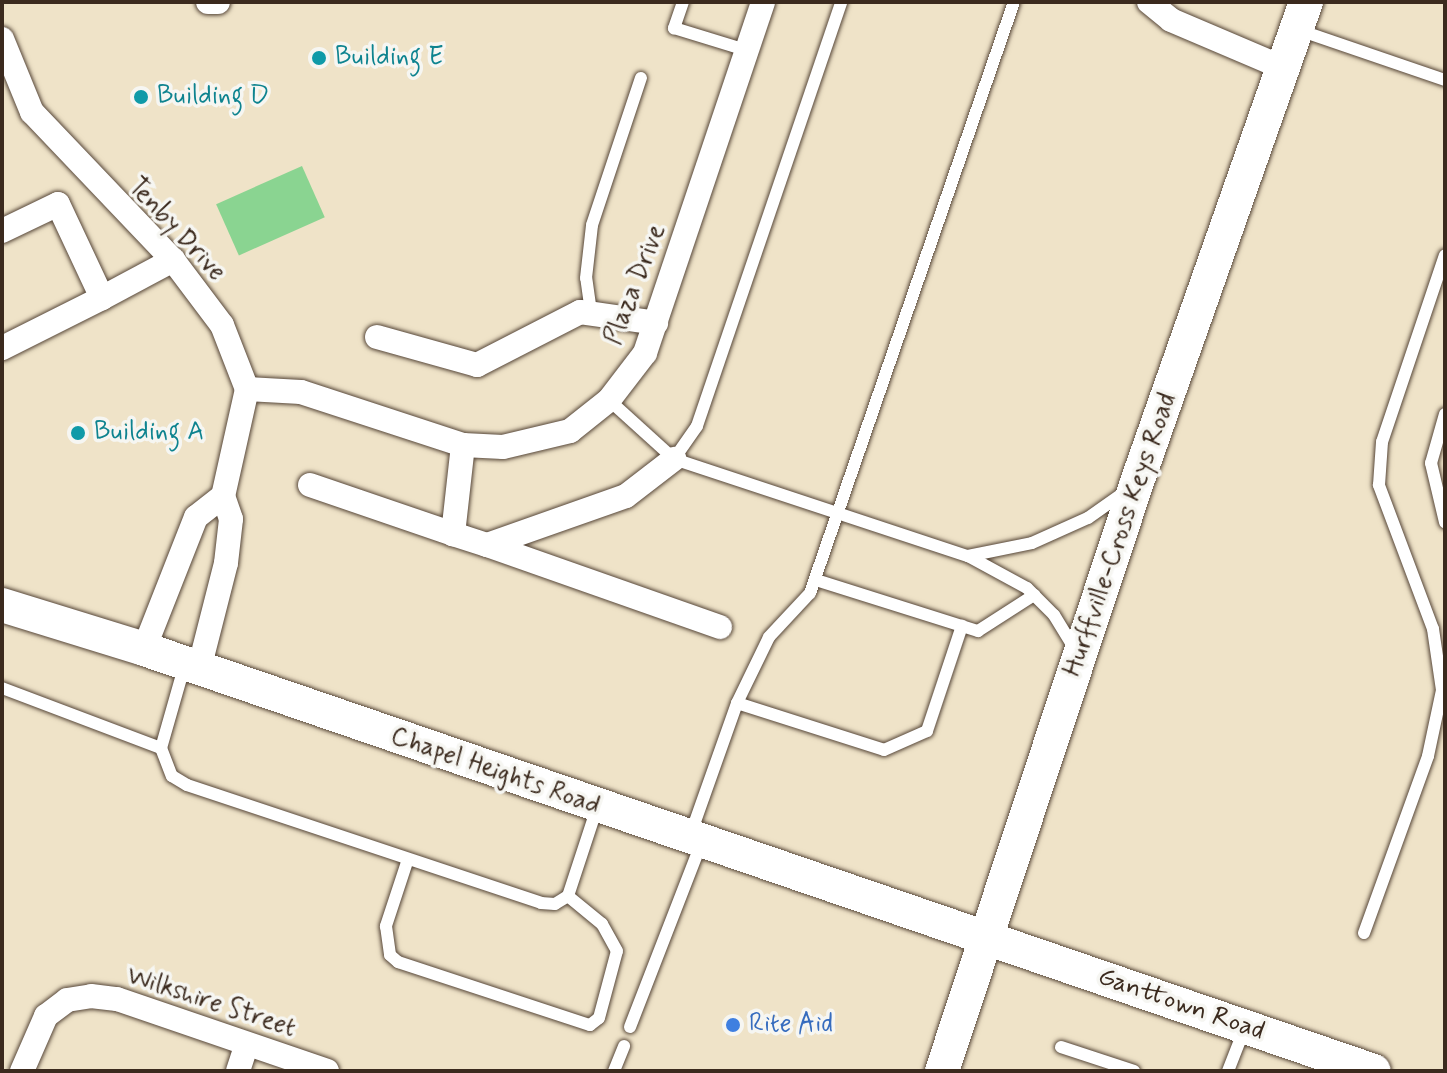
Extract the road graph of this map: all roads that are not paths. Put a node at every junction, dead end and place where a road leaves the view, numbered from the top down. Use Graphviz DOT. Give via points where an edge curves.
graph roads {
  1 [pos="208,2"];
  2 [pos="218,2"];
  3 [pos="683,2"];
  4 [pos="763,2"];
  5 [pos="841,2"];
  6 [pos="1014,2"];
  7 [pos="1149,2"];
  8 [pos="1301,16"];
  9 [pos="2,39"];
  10 [pos="746,50"];
  11 [pos="1281,67"];
  12 [pos="641,78"];
  13 [pos="1445,80"];
  14 [pos="2,231"];
  15 [pos="1445,255"];
  16 [pos="173,260"];
  17 [pos="102,298"];
  18 [pos="591,312"];
  19 [pos="656,323"];
  20 [pos="377,337"];
  21 [pos="2,348"];
  22 [pos="247,389"];
  23 [pos="609,400"];
  24 [pos="1445,414"];
  25 [pos="463,445"];
  26 [pos="674,459"];
  27 [pos="1137,482"];
  28 [pos="310,485"];
  29 [pos="223,496"];
  30 [pos="839,516"];
  31 [pos="1445,522"];
  32 [pos="453,534"];
  33 [pos="487,545"];
  34 [pos="968,556"];
  35 [pos="816,580"];
  36 [pos="1034,595"];
  37 [pos="2,605"];
  38 [pos="962,626"];
  39 [pos="720,627"];
  40 [pos="144,649"];
  41 [pos="1079,657"];
  42 [pos="192,667"];
  43 [pos="2,688"];
  44 [pos="737,703"];
  45 [pos="161,748"];
  46 [pos="597,808"];
  47 [pos="695,842"];
  48 [pos="408,859"];
  49 [pos="568,896"];
  50 [pos="1364,933"];
  51 [pos="987,939"];
  52 [pos="630,1027"];
  53 [pos="1245,1027"];
  54 [pos="247,1044"];
  55 [pos="624,1046"];
  56 [pos="1061,1047"];
  57 [pos="22,1071"];
  58 [pos="238,1071"];
  59 [pos="327,1071"];
  60 [pos="614,1071"];
  61 [pos="942,1071"];
  62 [pos="1134,1071"];
  63 [pos="1228,1071"];
  64 [pos="1374,1071"];
  1 -- 2 [label="street"];
  3 -- 10 [label="lane" via="674,28"];
  4 -- 10 [label="street, Plaza Drive"];
  5 -- 26 [label="lane" via="697,426"];
  6 -- 30 [label="lane"];
  7 -- 11 [label="street" via="1171,20"];
  8 -- 11 [label="street, Hurffville-Cross Keys Road"];
  8 -- 13 [label="lane"];
  9 -- 16 [label="street, Tenby Drive" via="32,112"];
  10 -- 19 [label="street, Plaza Drive"];
  11 -- 27 [label="street, Hurffville-Cross Keys Road"];
  12 -- 18 [label="lane" via="592,225 586,278"];
  14 -- 17 [label="street" via="58,204"];
  15 -- 50 [label="lane" via="1386,428 1379,485 1433,629 1442,690 1428,756"];
  16 -- 17 [label="street"];
  16 -- 22 [label="street, Tenby Drive" via="222,325"];
  17 -- 21 [label="street"];
  18 -- 19 [label="street"];
  18 -- 20 [label="street" via="580,312 477,365"];
  19 -- 23 [label="street, Plaza Drive" via="645,353"];
  22 -- 25 [label="street, Plaza Drive" via="301,392"];
  22 -- 29 [label="street"];
  23 -- 25 [label="street, Plaza Drive" via="570,431 503,447"];
  23 -- 26 [label="lane"];
  24 -- 31 [label="lane" via="1431,463"];
  25 -- 32 [label="street"];
  26 -- 30 [label="lane"];
  26 -- 33 [label="street" via="626,496"];
  27 -- 34 [label="lane" via="1088,518 1032,543"];
  27 -- 41 [label="street, Hurffville-Cross Keys Road"];
  28 -- 32 [label="street"];
  29 -- 40 [label="street" via="196,517"];
  29 -- 42 [label="street" via="231,519 226,563"];
  30 -- 34 [label="lane"];
  30 -- 35 [label="lane"];
  32 -- 33 [label="street"];
  33 -- 39 [label="street"];
  34 -- 36 [label="lane"];
  35 -- 38 [label="lane"];
  35 -- 44 [label="lane" via="769,637"];
  36 -- 38 [label="lane" via="978,631"];
  36 -- 41 [label="lane" via="1054,615"];
  37 -- 40 [label="street, Chapel Heights Road"];
  38 -- 44 [label="lane" via="927,731 884,750"];
  40 -- 42 [label="street, Chapel Heights Road"];
  41 -- 51 [label="street, Hurffville-Cross Keys Road"];
  42 -- 45 [label="lane"];
  42 -- 46 [label="street, Chapel Heights Road"];
  43 -- 45 [label="lane"];
  44 -- 47 [label="lane"];
  45 -- 48 [label="lane" via="172,776 187,785"];
  46 -- 47 [label="street, Chapel Heights Road"];
  46 -- 49 [label="lane"];
  47 -- 51 [label="street, Chapel Heights Road"];
  47 -- 52 [label="lane" via="670,926"];
  48 -- 49 [label="lane" via="541,903 555,904"];
  48 -- 49 [label="lane" via="386,926 390,955 590,1025 599,1018 617,951 602,924"];
  51 -- 53 [label="street, Ganttown Road"];
  51 -- 61 [label="street, Hurffville-Cross Keys Road"];
  53 -- 63 [label="lane"];
  53 -- 64 [label="street, Ganttown Road"];
  54 -- 57 [label="street, Wilkshire Street" via="117,999 91,996 67,1000 46,1016"];
  54 -- 58 [label="street"];
  54 -- 59 [label="street, Wilkshire Street"];
  55 -- 60 [label="lane"];
  56 -- 62 [label="lane"];
}
